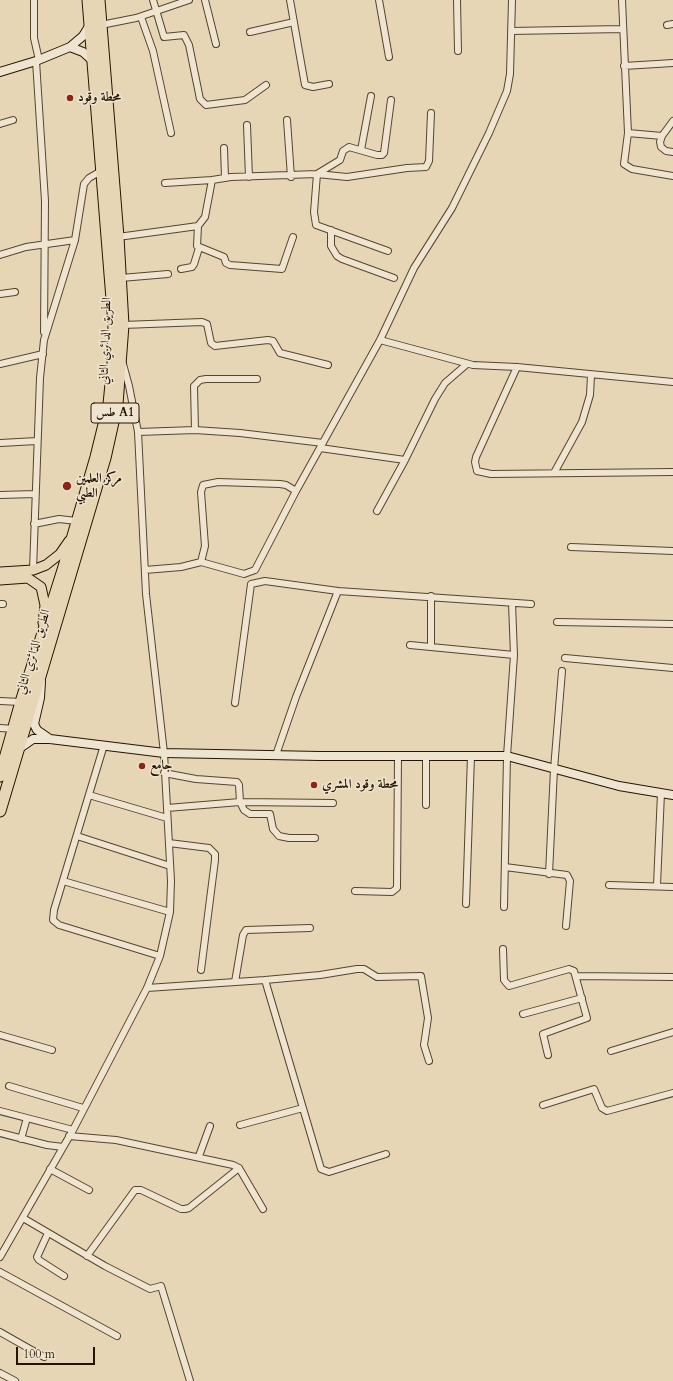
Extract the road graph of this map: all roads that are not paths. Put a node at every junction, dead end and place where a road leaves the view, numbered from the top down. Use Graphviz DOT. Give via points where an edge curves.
graph roads {
  1 [pos="34,0"];
  2 [pos="88,0"];
  3 [pos="99,0"];
  4 [pos="153,0"];
  5 [pos="189,0"];
  6 [pos="206,0"];
  7 [pos="290,0"];
  8 [pos="379,0"];
  9 [pos="458,0"];
  10 [pos="512,0"];
  11 [pos="622,0"];
  12 [pos="155,12"];
  13 [pos="141,17"];
  14 [pos="93,22"];
  15 [pos="294,22"];
  16 [pos="622,29"];
  17 [pos="511,31"];
  18 [pos="250,32"];
  19 [pos="216,44"];
  20 [pos="70,47"];
  21 [pos="458,51"];
  22 [pos="389,57"];
  23 [pos="93,60"];
  24 [pos="38,61"];
  25 [pos="673,63"];
  26 [pos="624,66"];
  27 [pos="0,72"];
  28 [pos="329,84"];
  29 [pos="266,85"];
  30 [pos="371,96"];
  31 [pos="391,100"];
  32 [pos="431,113"];
  33 [pos="12,120"];
  34 [pos="288,120"];
  35 [pos="673,121"];
  36 [pos="0,124"];
  37 [pos="247,125"];
  38 [pos="171,132"];
  39 [pos="628,133"];
  40 [pos="662,136"];
  41 [pos="224,148"];
  42 [pos="361,150"];
  43 [pos="673,152"];
  44 [pos="101,171"];
  45 [pos="317,174"];
  46 [pos="291,176"];
  47 [pos="673,176"];
  48 [pos="249,177"];
  49 [pos="225,178"];
  50 [pos="212,180"];
  51 [pos="165,183"];
  52 [pos="198,226"];
  53 [pos="331,230"];
  54 [pos="118,237"];
  55 [pos="292,237"];
  56 [pos="75,240"];
  57 [pos="45,243"];
  58 [pos="199,248"];
  59 [pos="388,251"];
  60 [pos="0,255"];
  61 [pos="181,269"];
  62 [pos="168,274"];
  63 [pos="121,278"];
  64 [pos="394,278"];
  65 [pos="15,292"];
  66 [pos="0,294"];
  67 [pos="123,325"];
  68 [pos="44,340"];
  69 [pos="380,340"];
  70 [pos="43,354"];
  71 [pos="122,360"];
  72 [pos="0,364"];
  73 [pos="467,364"];
  74 [pos="328,365"];
  75 [pos="517,367"];
  76 [pos="591,375"];
  77 [pos="257,380"];
  78 [pos="673,382"];
  79 [pos="195,430"];
  80 [pos="138,432"];
  81 [pos="37,441"];
  82 [pos="0,443"];
  83 [pos="322,446"];
  84 [pos="405,460"];
  85 [pos="673,472"];
  86 [pos="554,473"];
  87 [pos="296,491"];
  88 [pos="35,494"];
  89 [pos="0,495"];
  90 [pos="377,511"];
  91 [pos="77,521"];
  92 [pos="34,524"];
  93 [pos="73,536"];
  94 [pos="572,547"];
  95 [pos="673,551"];
  96 [pos="201,562"];
  97 [pos="33,570"];
  98 [pos="145,570"];
  99 [pos="0,572"];
  100 [pos="0,580"];
  101 [pos="338,591"];
  102 [pos="432,596"];
  103 [pos="512,603"];
  104 [pos="531,604"];
  105 [pos="557,622"];
  106 [pos="673,624"];
  107 [pos="42,638"];
  108 [pos="410,645"];
  109 [pos="431,647"];
  110 [pos="514,655"];
  111 [pos="565,658"];
  112 [pos="673,668"];
  113 [pos="562,671"];
  114 [pos="41,674"];
  115 [pos="0,701"];
  116 [pos="21,702"];
  117 [pos="236,703"];
  118 [pos="0,728"];
  119 [pos="14,729"];
  120 [pos="50,739"];
  121 [pos="104,745"];
  122 [pos="20,748"];
  123 [pos="164,753"];
  124 [pos="276,755"];
  125 [pos="426,755"];
  126 [pos="398,756"];
  127 [pos="471,756"];
  128 [pos="507,756"];
  129 [pos="554,769"];
  130 [pos="164,773"];
  131 [pos="0,776"];
  132 [pos="662,793"];
  133 [pos="89,795"];
  134 [pos="673,795"];
  135 [pos="240,802"];
  136 [pos="333,803"];
  137 [pos="426,805"];
  138 [pos="167,808"];
  139 [pos="0,812"];
  140 [pos="167,818"];
  141 [pos="77,836"];
  142 [pos="315,838"];
  143 [pos="169,843"];
  144 [pos="170,866"];
  145 [pos="505,867"];
  146 [pos="549,874"];
  147 [pos="63,881"];
  148 [pos="609,885"];
  149 [pos="657,885"];
  150 [pos="673,887"];
  151 [pos="355,891"];
  152 [pos="466,904"];
  153 [pos="504,907"];
  154 [pos="170,912"];
  155 [pos="566,926"];
  156 [pos="310,928"];
  157 [pos="503,949"];
  158 [pos="160,956"];
  159 [pos="201,970"];
  160 [pos="576,976"];
  161 [pos="673,977"];
  162 [pos="265,980"];
  163 [pos="235,982"];
  164 [pos="147,988"];
  165 [pos="582,998"];
  166 [pos="523,1014"];
  167 [pos="673,1032"];
  168 [pos="0,1035"];
  169 [pos="52,1050"];
  170 [pos="611,1051"];
  171 [pos="548,1055"];
  172 [pos="429,1061"];
  173 [pos="9,1086"];
  174 [pos="673,1093"];
  175 [pos="543,1105"];
  176 [pos="83,1108"];
  177 [pos="303,1108"];
  178 [pos="0,1111"];
  179 [pos="27,1118"];
  180 [pos="210,1126"];
  181 [pos="240,1126"];
  182 [pos="73,1130"];
  183 [pos="0,1133"];
  184 [pos="69,1136"];
  185 [pos="21,1139"];
  186 [pos="63,1147"];
  187 [pos="386,1154"];
  188 [pos="199,1156"];
  189 [pos="239,1168"];
  190 [pos="50,1169"];
  191 [pos="90,1190"];
  192 [pos="263,1209"];
  193 [pos="23,1218"];
  194 [pos="48,1232"];
  195 [pos="87,1256"];
  196 [pos="0,1258"];
  197 [pos="0,1272"];
  198 [pos="64,1276"];
  199 [pos="0,1332"];
  200 [pos="117,1336"];
  201 [pos="44,1357"];
  202 [pos="0,1373"];
  203 [pos="16,1381"];
  204 [pos="190,1381"];
  1 -- 24 [label="street" via="34,38"];
  2 -- 14 [label="highway, الطريق الدائري الثاني / طس A1"];
  3 -- 14 [label="highway, الطريق الدائري الثاني / طس A1"];
  4 -- 12 [label="street"];
  5 -- 12 [label="street"];
  6 -- 19 [label="street"];
  7 -- 15 [label="street"];
  8 -- 22 [label="street"];
  9 -- 21 [label="street"];
  10 -- 17 [label="street"];
  11 -- 16 [label="street"];
  12 -- 13 [label="street"];
  12 -- 29 [label="street" via="164,37 184,35 190,45 200,99 206,105 245,100"];
  13 -- 14 [label="street"];
  13 -- 38 [label="street" via="153,51"];
  14 -- 20 [label="main road" via="83,36"];
  14 -- 23 [label="highway, الطريق الدائري الثاني / طس A1"];
  14 -- 54 [label="highway, الطريق الدائري الثاني / طس A1"];
  15 -- 18 [label="street"];
  15 -- 28 [label="street" via="305,85 313,87"];
  16 -- 17 [label="street"];
  16 -- 26 [label="street"];
  17 -- 69 [label="street" via="510,74 501,104 452,208 414,268"];
  20 -- 23 [label="main road" via="83,52"];
  20 -- 24 [label="main road"];
  23 -- 44 [label="highway, الطريق الدائري الثاني / طس A1"];
  24 -- 27 [label="main road"];
  24 -- 57 [label="street"];
  25 -- 26 [label="street"];
  26 -- 39 [label="street"];
  30 -- 42 [label="street"];
  31 -- 42 [label="street" via="384,152 377,155"];
  32 -- 45 [label="street" via="429,162 426,167 347,177"];
  33 -- 36 [label="street"];
  34 -- 46 [label="street"];
  35 -- 40 [label="street"];
  37 -- 48 [label="street"];
  39 -- 40 [label="street"];
  39 -- 47 [label="street" via="623,160 625,166"];
  40 -- 43 [label="street" via="661,147"];
  41 -- 49 [label="street"];
  42 -- 45 [label="street" via="345,148 340,160"];
  44 -- 56 [label="street" via="84,184"];
  44 -- 91 [label="highway, الطريق الدائري الثاني / طس A1" via="114,324 113,364 109,404"];
  45 -- 46 [label="street"];
  45 -- 53 [label="street" via="314,221 320,227"];
  46 -- 48 [label="street"];
  48 -- 49 [label="street"];
  49 -- 50 [label="street"];
  50 -- 51 [label="street"];
  50 -- 52 [label="street" via="205,217"];
  52 -- 54 [label="street"];
  52 -- 58 [label="street" via="196,242"];
  53 -- 59 [label="street"];
  53 -- 64 [label="street" via="331,246 342,260"];
  54 -- 63 [label="highway, الطريق الدائري الثاني / طس A1"];
  55 -- 58 [label="street" via="284,268 280,270 230,265 224,257"];
  56 -- 57 [label="street"];
  56 -- 68 [label="street"];
  57 -- 60 [label="street"];
  57 -- 68 [label="street"];
  58 -- 61 [label="street" via="192,267"];
  62 -- 63 [label="street"];
  63 -- 67 [label="highway, الطريق الدائري الثاني / طس A1"];
  65 -- 66 [label="street"];
  67 -- 71 [label="highway, الطريق الدائري الثاني / طس A1"];
  67 -- 74 [label="street" via="202,322 207,324 211,343 215,346 268,340 273,341 280,353"];
  68 -- 70 [label="street"];
  69 -- 73 [label="street"];
  69 -- 83 [label="street"];
  70 -- 72 [label="street"];
  70 -- 81 [label="street"];
  71 -- 80 [label="street" via="130,386"];
  71 -- 114 [label="highway, الطريق الدائري الثاني / طس A1" via="118,404 105,458"];
  73 -- 75 [label="street"];
  73 -- 84 [label="street" via="445,383"];
  75 -- 76 [label="street"];
  75 -- 86 [label="street" via="476,457 475,468 482,474"];
  76 -- 78 [label="street"];
  76 -- 86 [label="street" via="590,395 582,422"];
  77 -- 79 [label="street" via="200,380 194,386"];
  79 -- 80 [label="street"];
  79 -- 83 [label="street" via="247,434"];
  80 -- 98 [label="street"];
  81 -- 82 [label="street"];
  81 -- 88 [label="street"];
  83 -- 84 [label="street"];
  83 -- 87 [label="street"];
  84 -- 90 [label="street"];
  85 -- 86 [label="street"];
  87 -- 96 [label="street" via="255,570 244,574"];
  87 -- 96 [label="street" via="280,484 218,482 203,485 201,492 205,546"];
  88 -- 89 [label="street"];
  88 -- 92 [label="street"];
  91 -- 92 [label="street" via="59,519"];
  91 -- 93 [label="highway, الطريق الدائري الثاني / طس A1"];
  92 -- 97 [label="street"];
  93 -- 97 [label="main road" via="57,556"];
  93 -- 107 [label="highway, الطريق الدائري الثاني / طس A1"];
  94 -- 95 [label="street"];
  96 -- 98 [label="street" via="181,567"];
  97 -- 99 [label="main road"];
  98 -- 123 [label="street"];
  100 -- 107 [label="main road" via="28,578 41,587 45,605"];
  101 -- 102 [label="street"];
  101 -- 117 [label="street" via="265,582 251,584"];
  101 -- 124 [label="street" via="296,696"];
  102 -- 103 [label="street"];
  102 -- 109 [label="street"];
  103 -- 104 [label="street"];
  103 -- 110 [label="street"];
  105 -- 106 [label="street"];
  107 -- 116 [label="highway, الطريق الدائري الثاني / طس A1"];
  108 -- 109 [label="street"];
  109 -- 110 [label="street"];
  110 -- 128 [label="street"];
  111 -- 112 [label="street"];
  113 -- 129 [label="street"];
  114 -- 120 [label="main road" via="41,693 34,724 37,730"];
  114 -- 122 [label="highway, الطريق الدائري الثاني / طس A1"];
  115 -- 116 [label="street"];
  116 -- 119 [label="highway, الطريق الدائري الثاني / طس A1"];
  118 -- 119 [label="street"];
  119 -- 131 [label="highway, الطريق الدائري الثاني / طس A1"];
  120 -- 121 [label="main road"];
  120 -- 122 [label="main road" via="33,739"];
  121 -- 123 [label="main road"];
  121 -- 133 [label="street"];
  122 -- 139 [label="highway, الطريق الدائري الثاني / طس A1"];
  123 -- 124 [label="main road"];
  123 -- 130 [label="street"];
  124 -- 126 [label="main road"];
  125 -- 126 [label="main road"];
  125 -- 127 [label="main road"];
  125 -- 137 [label="street"];
  126 -- 151 [label="street" via="397,888 392,892"];
  127 -- 128 [label="main road"];
  127 -- 152 [label="street"];
  128 -- 129 [label="main road"];
  128 -- 145 [label="street"];
  129 -- 132 [label="main road" via="619,786"];
  129 -- 146 [label="street"];
  130 -- 135 [label="street" via="196,779 237,782"];
  130 -- 138 [label="street"];
  132 -- 134 [label="main road"];
  132 -- 149 [label="street"];
  133 -- 140 [label="street"];
  133 -- 141 [label="street"];
  135 -- 136 [label="street"];
  135 -- 138 [label="street"];
  135 -- 142 [label="street" via="244,810 250,814 270,814 273,829 279,836"];
  138 -- 140 [label="street"];
  140 -- 143 [label="street"];
  141 -- 144 [label="street"];
  141 -- 147 [label="street"];
  143 -- 144 [label="street"];
  143 -- 159 [label="street" via="209,848 215,854"];
  144 -- 154 [label="street"];
  145 -- 146 [label="street"];
  145 -- 153 [label="street"];
  146 -- 155 [label="street" via="567,875 570,878"];
  147 -- 154 [label="street"];
  147 -- 158 [label="street" via="53,917 55,922"];
  148 -- 149 [label="street"];
  149 -- 150 [label="street"];
  154 -- 158 [label="street"];
  156 -- 163 [label="street" via="246,930"];
  157 -- 160 [label="street" via="504,980 509,986 571,969"];
  158 -- 164 [label="street"];
  160 -- 161 [label="street"];
  160 -- 165 [label="street"];
  162 -- 163 [label="street"];
  162 -- 172 [label="street" via="357,969 364,969 377,977 421,976 428,1018 424,1045"];
  162 -- 177 [label="street"];
  163 -- 164 [label="street"];
  164 -- 176 [label="street"];
  165 -- 166 [label="street"];
  165 -- 171 [label="street" via="587,1018 543,1034"];
  167 -- 170 [label="street"];
  168 -- 169 [label="street"];
  173 -- 176 [label="street"];
  174 -- 175 [label="street" via="607,1111 602,1108 594,1089"];
  176 -- 182 [label="street"];
  177 -- 181 [label="street"];
  177 -- 187 [label="street" via="323,1171 329,1172"];
  178 -- 179 [label="street"];
  179 -- 182 [label="street"];
  179 -- 185 [label="street"];
  180 -- 188 [label="street"];
  182 -- 184 [label="street"];
  183 -- 185 [label="street"];
  184 -- 186 [label="street"];
  184 -- 188 [label="street" via="116,1140"];
  185 -- 186 [label="street"];
  186 -- 190 [label="street"];
  188 -- 189 [label="street" via="233,1164"];
  189 -- 192 [label="street"];
  189 -- 195 [label="street" via="185,1209 141,1190 135,1190"];
  190 -- 191 [label="street"];
  190 -- 193 [label="street"];
  193 -- 194 [label="street"];
  193 -- 196 [label="street"];
  194 -- 195 [label="street"];
  194 -- 198 [label="street" via="37,1257"];
  195 -- 204 [label="street" via="150,1289 161,1286"];
  197 -- 200 [label="street"];
  199 -- 201 [label="street"];
  202 -- 203 [label="street"];
}
